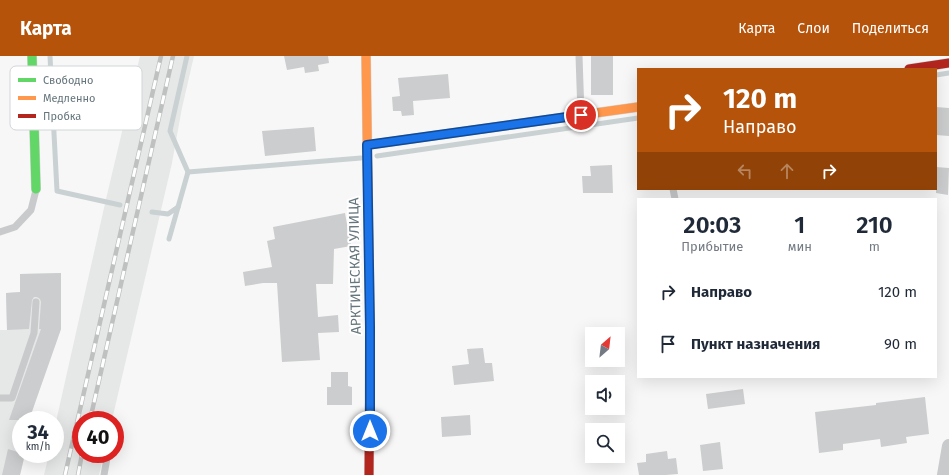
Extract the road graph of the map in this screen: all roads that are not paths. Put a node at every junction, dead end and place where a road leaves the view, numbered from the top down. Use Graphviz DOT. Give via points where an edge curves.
graph roads {
  1 [pos="32,56"];
  2 [pos="366,56"];
  3 [pos="579,56"];
  4 [pos="949,63"];
  5 [pos="32,66"];
  6 [pos="916,68"];
  7 [pos="637,107"];
  8 [pos="581,115"];
  9 [pos="34,130"];
  10 [pos="367,145"];
  11 [pos="36,188"];
  12 [pos="0,232"];
  13 [pos="36,302"];
  14 [pos="0,398"];
  15 [pos="949,446"];
  16 [pos="106,463"];
  17 [pos="104,475"];
  18 [pos="369,475"];
  19 [pos="944,475"];
  1 -- 5 [label="street"];
  2 -- 10 [label="street, АРКТИЧЕСКАЯ УЛИЦА"];
  3 -- 8 [label="lane"];
  4 -- 6 [label="street"];
  7 -- 8 [label="street"];
  8 -- 10 [label="street"];
  9 -- 11 [label="street"];
  10 -- 18 [label="street, АРКТИЧЕСКАЯ УЛИЦА"];
  11 -- 12 [label="lane" via="31,210 15,227"];
  13 -- 14 [label="lane" via="34,333 12,398"];
  15 -- 19 [label="street"];
  16 -- 17 [label="lane"];
}
